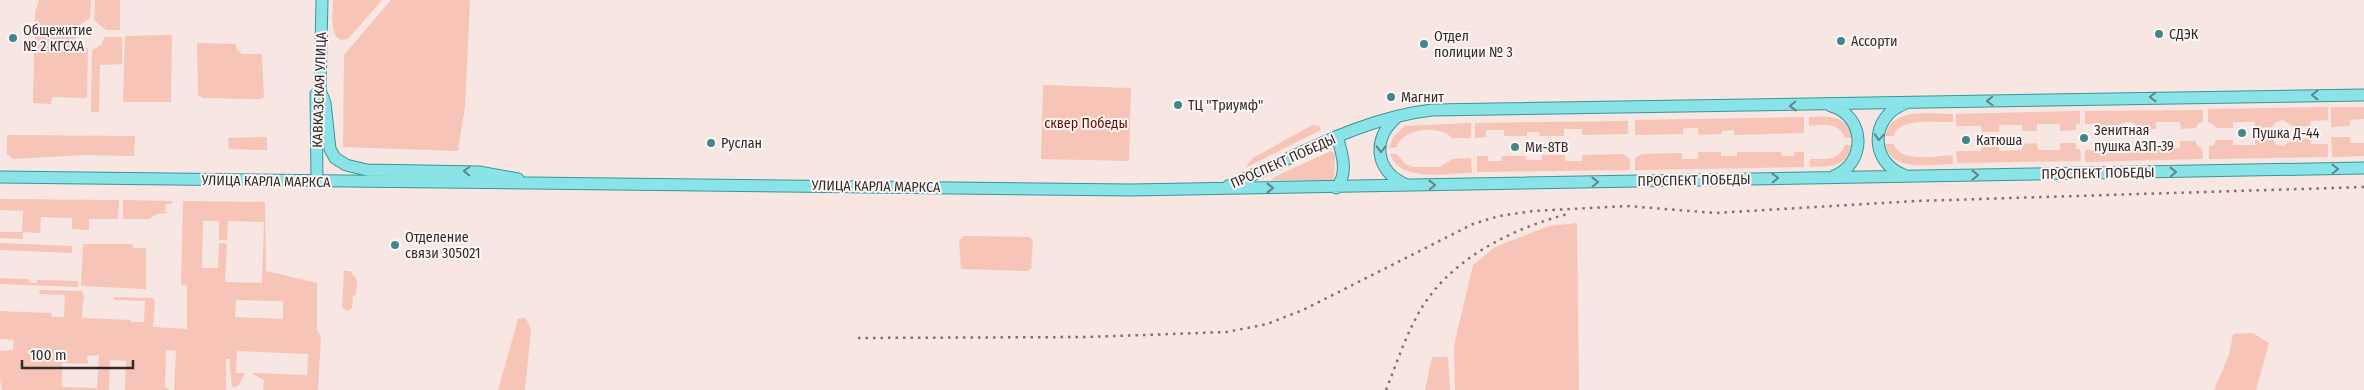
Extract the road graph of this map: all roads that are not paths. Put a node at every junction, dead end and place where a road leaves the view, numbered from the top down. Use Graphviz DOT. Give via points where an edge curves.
graph roads {
  1 [pos="322,0"];
  2 [pos="320,90"];
  3 [pos="2364,95"];
  4 [pos="1908,103"];
  5 [pos="1828,105"];
  6 [pos="1408,113"];
  7 [pos="1337,136"];
  8 [pos="2364,168"];
  9 [pos="1907,176"];
  10 [pos="0,177"];
  11 [pos="1830,177"];
  12 [pos="316,181"];
  13 [pos="532,183"];
  14 [pos="1408,186"];
  15 [pos="1221,188"];
  16 [pos="1336,188"];
  1 -- 2 [label="main road, КАВКАЗСКАЯ УЛИЦА"];
  2 -- 12 [label="main road, КАВКАЗСКАЯ УЛИЦА" via="316,94"];
  13 -- 2 [label="main road, УЛИЦА КАРЛА МАРКСА, one-way" via="479,172 367,170 346,165 335,158 330,149 325,103"];
  3 -- 4 [label="main road, ПРОСПЕКТ ПОБЕДЫ, one-way"];
  4 -- 5 [label="main road, ПРОСПЕКТ ПОБЕДЫ"];
  4 -- 9 [label="main road, one-way" via="1886,116 1878,139 1879,151 1885,162"];
  5 -- 6 [label="main road, ПРОСПЕКТ ПОБЕДЫ, one-way" via="1452,109"];
  5 -- 11 [label="main road" via="1850,117 1859,140 1851,164"];
  6 -- 7 [label="main road, ПРОСПЕКТ ПОБЕДЫ"];
  6 -- 14 [label="main road, one-way" via="1389,124 1383,133 1380,155 1390,174"];
  7 -- 15 [label="main road, ПРОСПЕКТ ПОБЕДЫ"];
  7 -- 16 [label="main road" via="1343,172"];
  9 -- 8 [label="main road, ПРОСПЕКТ ПОБЕДЫ, one-way"];
  9 -- 11 [label="main road, ПРОСПЕКТ ПОБЕДЫ"];
  10 -- 12 [label="main road, УЛИЦА КАРЛА МАРКСА"];
  14 -- 11 [label="main road, ПРОСПЕКТ ПОБЕДЫ, one-way"];
  12 -- 13 [label="main road, УЛИЦА КАРЛА МАРКСА"];
  13 -- 15 [label="main road, УЛИЦА КАРЛА МАРКСА" via="1131,190"];
  14 -- 16 [label="main road, ПРОСПЕКТ ПОБЕДЫ"];
  15 -- 16 [label="main road, ПРОСПЕКТ ПОБЕДЫ, one-way"];
}
